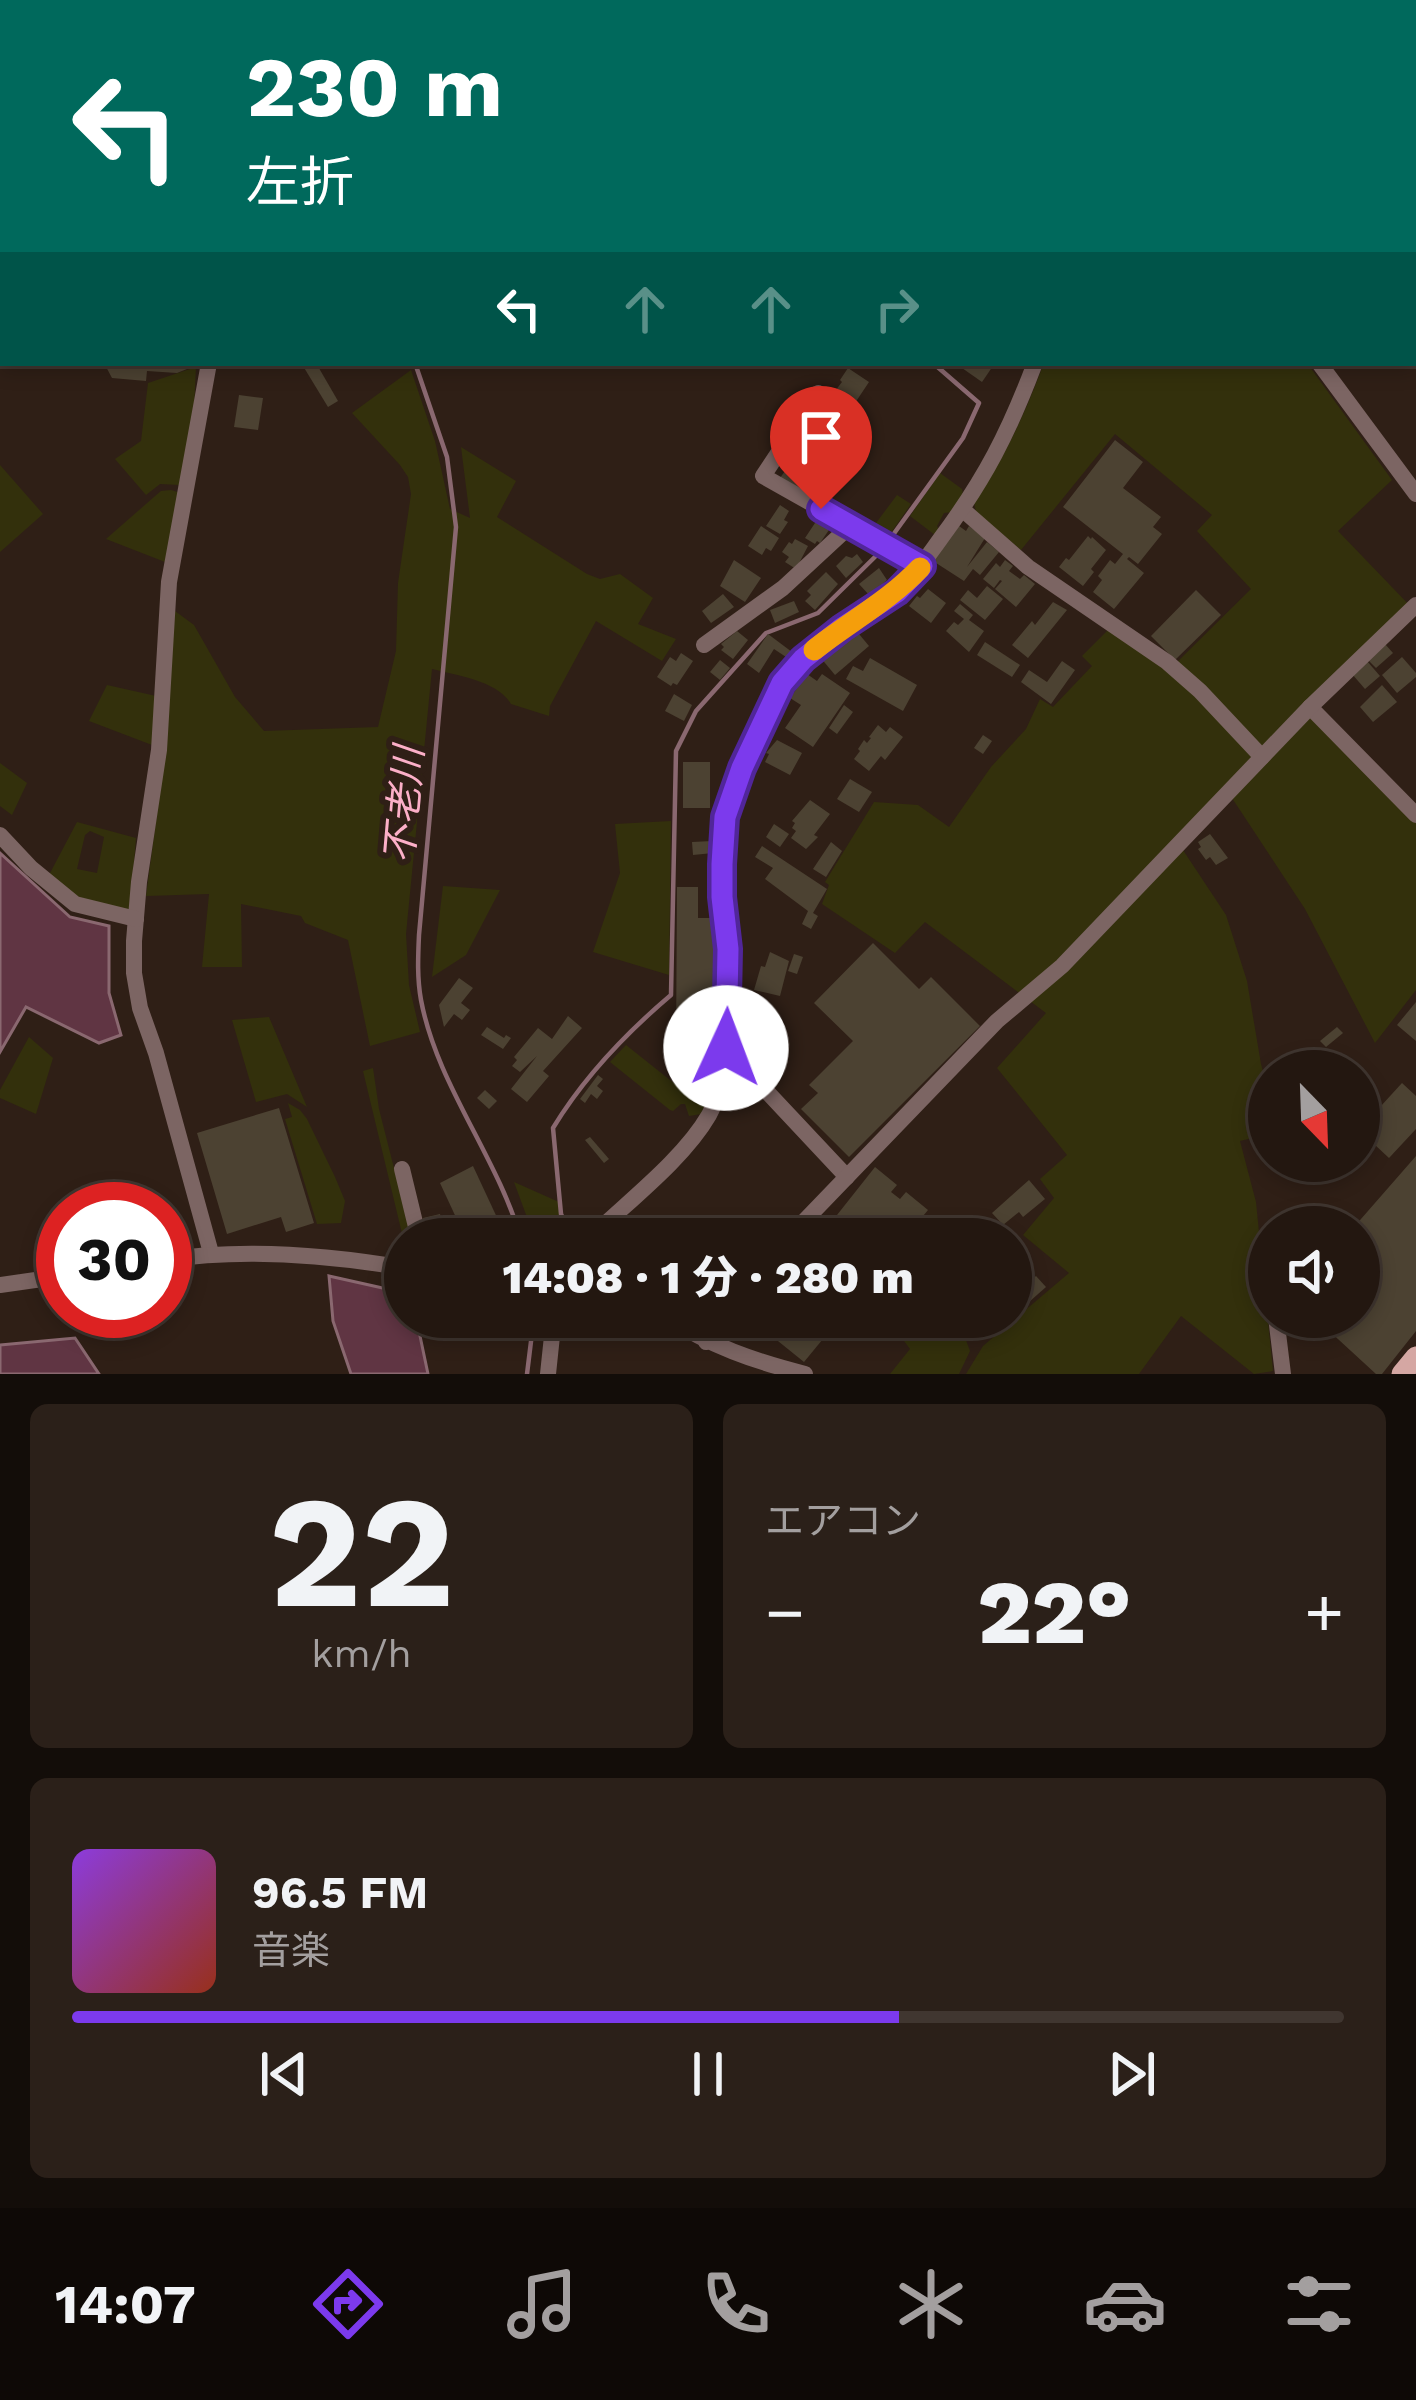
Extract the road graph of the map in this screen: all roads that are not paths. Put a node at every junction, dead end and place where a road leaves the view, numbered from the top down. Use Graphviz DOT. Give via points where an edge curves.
graph roads {
  1 [pos="208,366"];
  2 [pos="1034,366"];
  3 [pos="1321,366"];
  4 [pos="818,394"];
  5 [pos="1416,494"];
  6 [pos="962,509"];
  7 [pos="850,526"];
  8 [pos="922,566"];
  9 [pos="1416,605"];
  10 [pos="704,645"];
  11 [pos="1310,707"];
  12 [pos="1262,757"];
  13 [pos="1416,815"];
  14 [pos="0,835"];
  15 [pos="136,920"];
  16 [pos="726,1048"];
  17 [pos="402,1168"];
  18 [pos="847,1177"];
  19 [pos="414,1218"];
  20 [pos="611,1218"];
  21 [pos="807,1218"];
  22 [pos="211,1253"];
  23 [pos="192,1256"];
  24 [pos="384,1264"];
  25 [pos="36,1280"];
  26 [pos="0,1285"];
  27 [pos="552,1338"];
  28 [pos="700,1338"];
  29 [pos="709,1338"];
  30 [pos="1279,1338"];
  31 [pos="706,1342"];
  32 [pos="1416,1357"];
  33 [pos="548,1374"];
  34 [pos="805,1374"];
  35 [pos="1283,1374"];
  36 [pos="1402,1374"];
  1 -- 15 [label="street" via="169,582 159,750"];
  2 -- 6 [label="street" via="996,456"];
  3 -- 5 [label="street"];
  4 -- 7 [label="street" via="763,476"];
  6 -- 8 [label="street"];
  6 -- 12 [label="street" via="1028,567 1167,662"];
  7 -- 8 [label="street"];
  7 -- 10 [label="street"];
  8 -- 16 [label="street" via="803,659 782,683 742,768 725,817 722,864"];
  9 -- 11 [label="street"];
  11 -- 12 [label="street"];
  11 -- 13 [label="street"];
  12 -- 18 [label="street"];
  14 -- 15 [label="street" via="75,904"];
  15 -- 22 [label="street" via="140,1008"];
  16 -- 18 [label="street"];
  16 -- 20 [label="street" via="717,1097 696,1134"];
  17 -- 19 [label="street"];
  18 -- 21 [label="street"];
  22 -- 23 [label="street"];
  22 -- 24 [label="street"];
  25 -- 26 [label="street"];
  27 -- 33 [label="street"];
  28 -- 31 [label="street"];
  29 -- 31 [label="street"];
  30 -- 35 [label="street"];
  31 -- 34 [label="street"];
  32 -- 36 [label="main road"];
}
